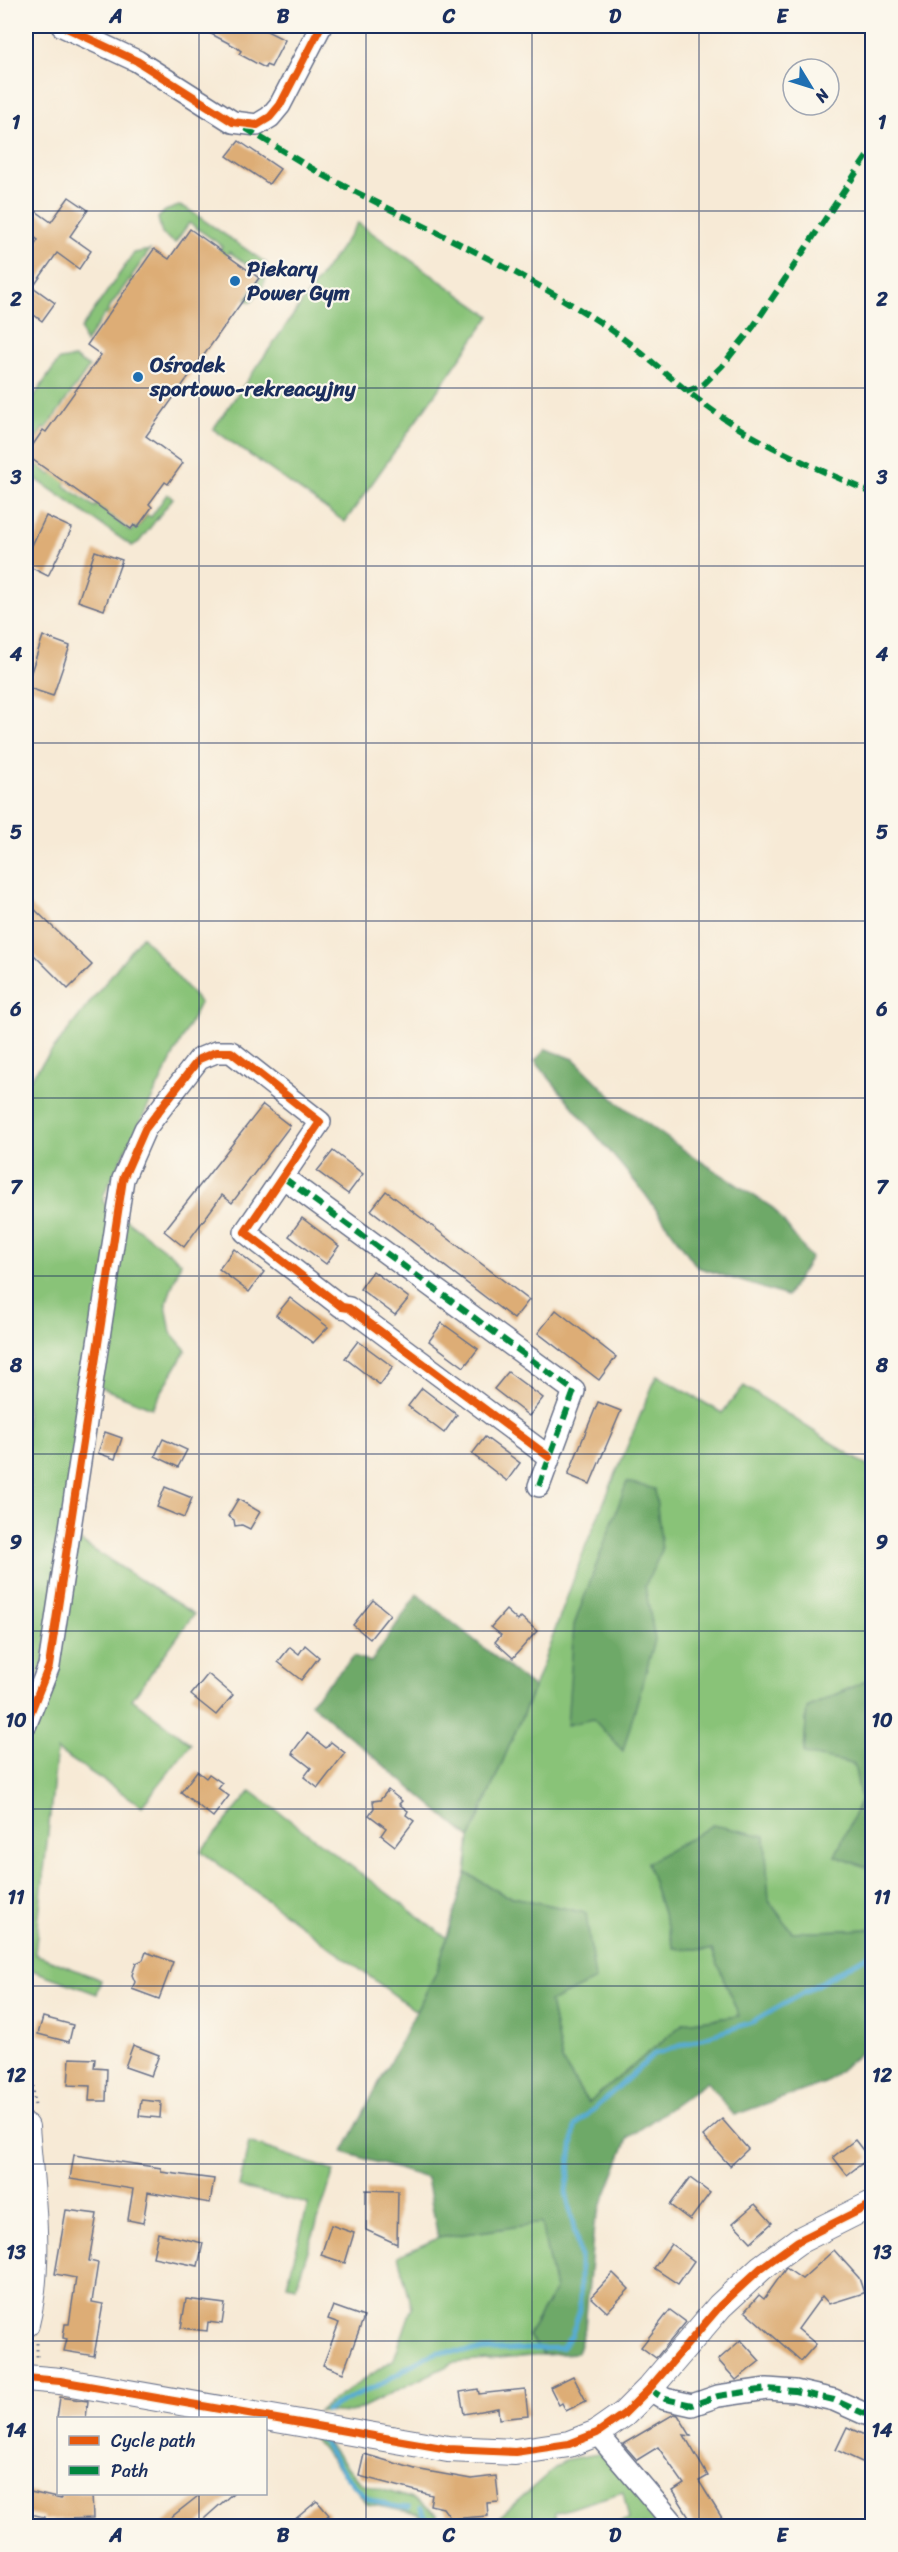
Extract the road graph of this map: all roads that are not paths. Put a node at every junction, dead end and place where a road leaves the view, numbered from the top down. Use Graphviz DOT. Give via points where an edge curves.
graph roads {
  1 [pos="62,26"];
  2 [pos="321,26"];
  3 [pos="284,1178"];
  4 [pos="549,1457"];
  5 [pos="539,1486"];
  6 [pos="26,1724"];
  7 [pos="26,2127"];
  8 [pos="873,2204"];
  9 [pos="26,2324"];
  10 [pos="26,2379"];
  11 [pos="649,2389"];
  12 [pos="873,2417"];
  13 [pos="597,2433"];
  14 [pos="676,2526"];
  1 -- 2 [label="street" via="137,62 233,122 257,125 280,105"];
  3 -- 4 [label="street" via="574,1391"];
  3 -- 4 [label="street" via="245,1232"];
  3 -- 6 [label="street" via="320,1122 231,1052 216,1052 199,1059 145,1129 123,1179 49,1666"];
  4 -- 5 [label="street"];
  7 -- 9 [label="street" via="35,2230 32,2297"];
  8 -- 11 [label="street" via="798,2241 761,2268 720,2306"];
  10 -- 13 [label="street" via="60,2381 309,2422 447,2449 515,2452 569,2444"];
  11 -- 12 [label="street" via="665,2399 692,2405 718,2396 767,2389 795,2391 834,2400"];
  11 -- 13 [label="street"];
  13 -- 14 [label="street"];
}
